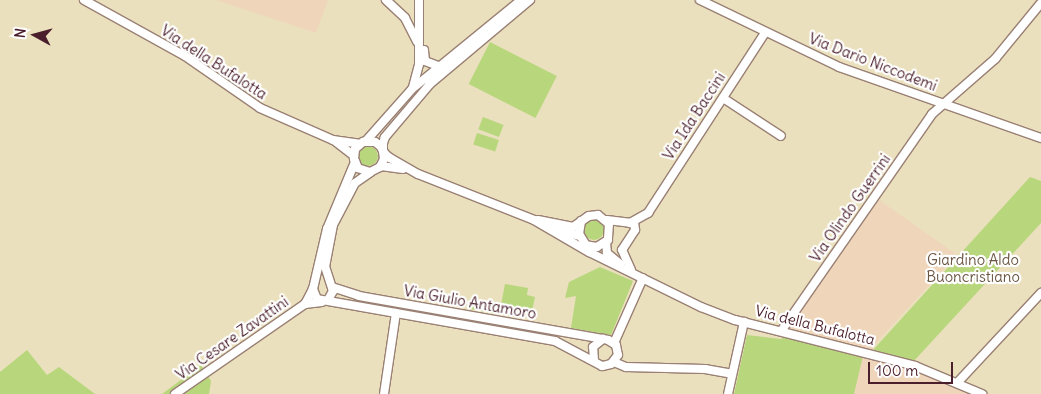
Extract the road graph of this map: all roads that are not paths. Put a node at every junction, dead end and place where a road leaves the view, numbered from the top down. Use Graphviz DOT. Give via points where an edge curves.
graph roads {
  1 [pos="84,0"];
  2 [pos="386,0"];
  3 [pos="521,0"];
  4 [pos="530,0"];
  5 [pos="700,0"];
  6 [pos="1036,0"];
  7 [pos="419,3"];
  8 [pos="1041,3"];
  9 [pos="765,33"];
  10 [pos="1014,36"];
  11 [pos="419,47"];
  12 [pos="425,61"];
  13 [pos="438,66"];
  14 [pos="426,76"];
  15 [pos="412,89"];
  16 [pos="723,98"];
  17 [pos="943,104"];
  18 [pos="393,109"];
  19 [pos="405,112"];
  20 [pos="780,136"];
  21 [pos="1041,138"];
  22 [pos="333,140"];
  23 [pos="363,143"];
  24 [pos="383,151"];
  25 [pos="354,159"];
  26 [pos="381,166"];
  27 [pos="373,171"];
  28 [pos="418,174"];
  29 [pos="534,220"];
  30 [pos="607,220"];
  31 [pos="582,221"];
  32 [pos="634,222"];
  33 [pos="544,227"];
  34 [pos="579,236"];
  35 [pos="606,242"];
  36 [pos="590,247"];
  37 [pos="609,262"];
  38 [pos="631,270"];
  39 [pos="643,278"];
  40 [pos="332,286"];
  41 [pos="314,287"];
  42 [pos="1041,293"];
  43 [pos="325,301"];
  44 [pos="305,304"];
  45 [pos="396,313"];
  46 [pos="744,322"];
  47 [pos="782,330"];
  48 [pos="603,339"];
  49 [pos="614,343"];
  50 [pos="594,360"];
  51 [pos="614,362"];
  52 [pos="732,374"];
  53 [pos="958,382"];
  54 [pos="175,394"];
  55 [pos="384,394"];
  56 [pos="728,394"];
  57 [pos="982,394"];
  1 -- 22 [label="street, Via della Bufalotta" via="180,54 260,108"];
  2 -- 11 [label="street" via="405,18"];
  3 -- 13 [label="street"];
  4 -- 19 [label="street" via="448,66"];
  5 -- 9 [label="street, Via Dario Niccodemi"];
  6 -- 10 [label="street"];
  7 -- 11 [label="street"];
  7 -- 12 [label="street"];
  8 -- 10 [label="street"];
  9 -- 16 [label="street, Via Ida Baccini"];
  9 -- 17 [label="street, Via Dario Niccodemi" via="839,67"];
  10 -- 17 [label="street, Via Olindo Guerrini" via="983,70"];
  11 -- 15 [label="street" via="419,69"];
  12 -- 13 [label="street"];
  12 -- 14 [label="street"];
  13 -- 14 [label="street"];
  14 -- 15 [label="street"];
  14 -- 19 [label="street" via="425,84"];
  15 -- 18 [label="street"];
  16 -- 20 [label="street"];
  16 -- 32 [label="street, Via Ida Baccini" via="646,215"];
  17 -- 21 [label="street, Via Dario Niccodemi"];
  17 -- 47 [label="street, Via Olindo Guerrini" via="932,114"];
  18 -- 19 [label="street"];
  18 -- 23 [label="street"];
  19 -- 24 [label="street" via="384,140"];
  22 -- 23 [label="street, Via della Bufalotta"];
  22 -- 25 [label="street, Via della Bufalotta"];
  23 -- 24 [label="street" via="376,143"];
  23 -- 25 [label="street"];
  24 -- 26 [label="street"];
  24 -- 28 [label="street, Via della Bufalotta"];
  25 -- 27 [label="street" via="362,170"];
  25 -- 41 [label="street, Via Cesare Zavattini" via="328,225"];
  26 -- 27 [label="street"];
  26 -- 28 [label="street, Via della Bufalotta"];
  27 -- 40 [label="street" via="355,183 333,225 325,267"];
  28 -- 29 [label="street, Via della Bufalotta"];
  29 -- 31 [label="street, Via della Bufalotta" via="567,227"];
  29 -- 33 [label="street, Via della Bufalotta"];
  30 -- 31 [label="street, Via della Bufalotta" via="594,215"];
  30 -- 32 [label="street, Via della Bufalotta"];
  30 -- 35 [label="street" via="611,231"];
  31 -- 34 [label="street"];
  32 -- 38 [label="street" via="634,230 622,250"];
  33 -- 34 [label="street, Via della Bufalotta"];
  33 -- 37 [label="street, Via della Bufalotta"];
  34 -- 36 [label="street, Via della Bufalotta"];
  35 -- 36 [label="street"];
  35 -- 38 [label="street, Via della Bufalotta" via="610,257"];
  36 -- 37 [label="street, Via della Bufalotta"];
  37 -- 39 [label="street, Via della Bufalotta"];
  38 -- 39 [label="street, Via della Bufalotta"];
  39 -- 46 [label="street, Via della Bufalotta" via="694,304"];
  39 -- 49 [label="street"];
  40 -- 41 [label="street" via="322,281"];
  40 -- 43 [label="street" via="332,296"];
  40 -- 48 [label="street, Via Giulio Antamoro" via="360,296"];
  41 -- 43 [label="street" via="316,298"];
  41 -- 44 [label="street, Via Cesare Zavattini"];
  42 -- 53 [label="street"];
  43 -- 44 [label="street, Via Cesare Zavattini"];
  43 -- 45 [label="street, Via Giulio Antamoro"];
  44 -- 54 [label="street, Via Cesare Zavattini"];
  45 -- 50 [label="street, Via Giulio Antamoro" via="555,342"];
  45 -- 55 [label="street"];
  46 -- 47 [label="street, Via della Bufalotta"];
  46 -- 52 [label="street"];
  47 -- 53 [label="street, Via della Bufalotta" via="864,351"];
  48 -- 49 [label="street, Via Giulio Antamoro"];
  48 -- 50 [label="street" via="593,347"];
  49 -- 51 [label="street" via="618,352"];
  50 -- 51 [label="street, Via Giulio Antamoro" via="602,366"];
  51 -- 52 [label="street" via="626,367 705,368"];
  52 -- 56 [label="street"];
  53 -- 57 [label="street, Via della Bufalotta"];
}
